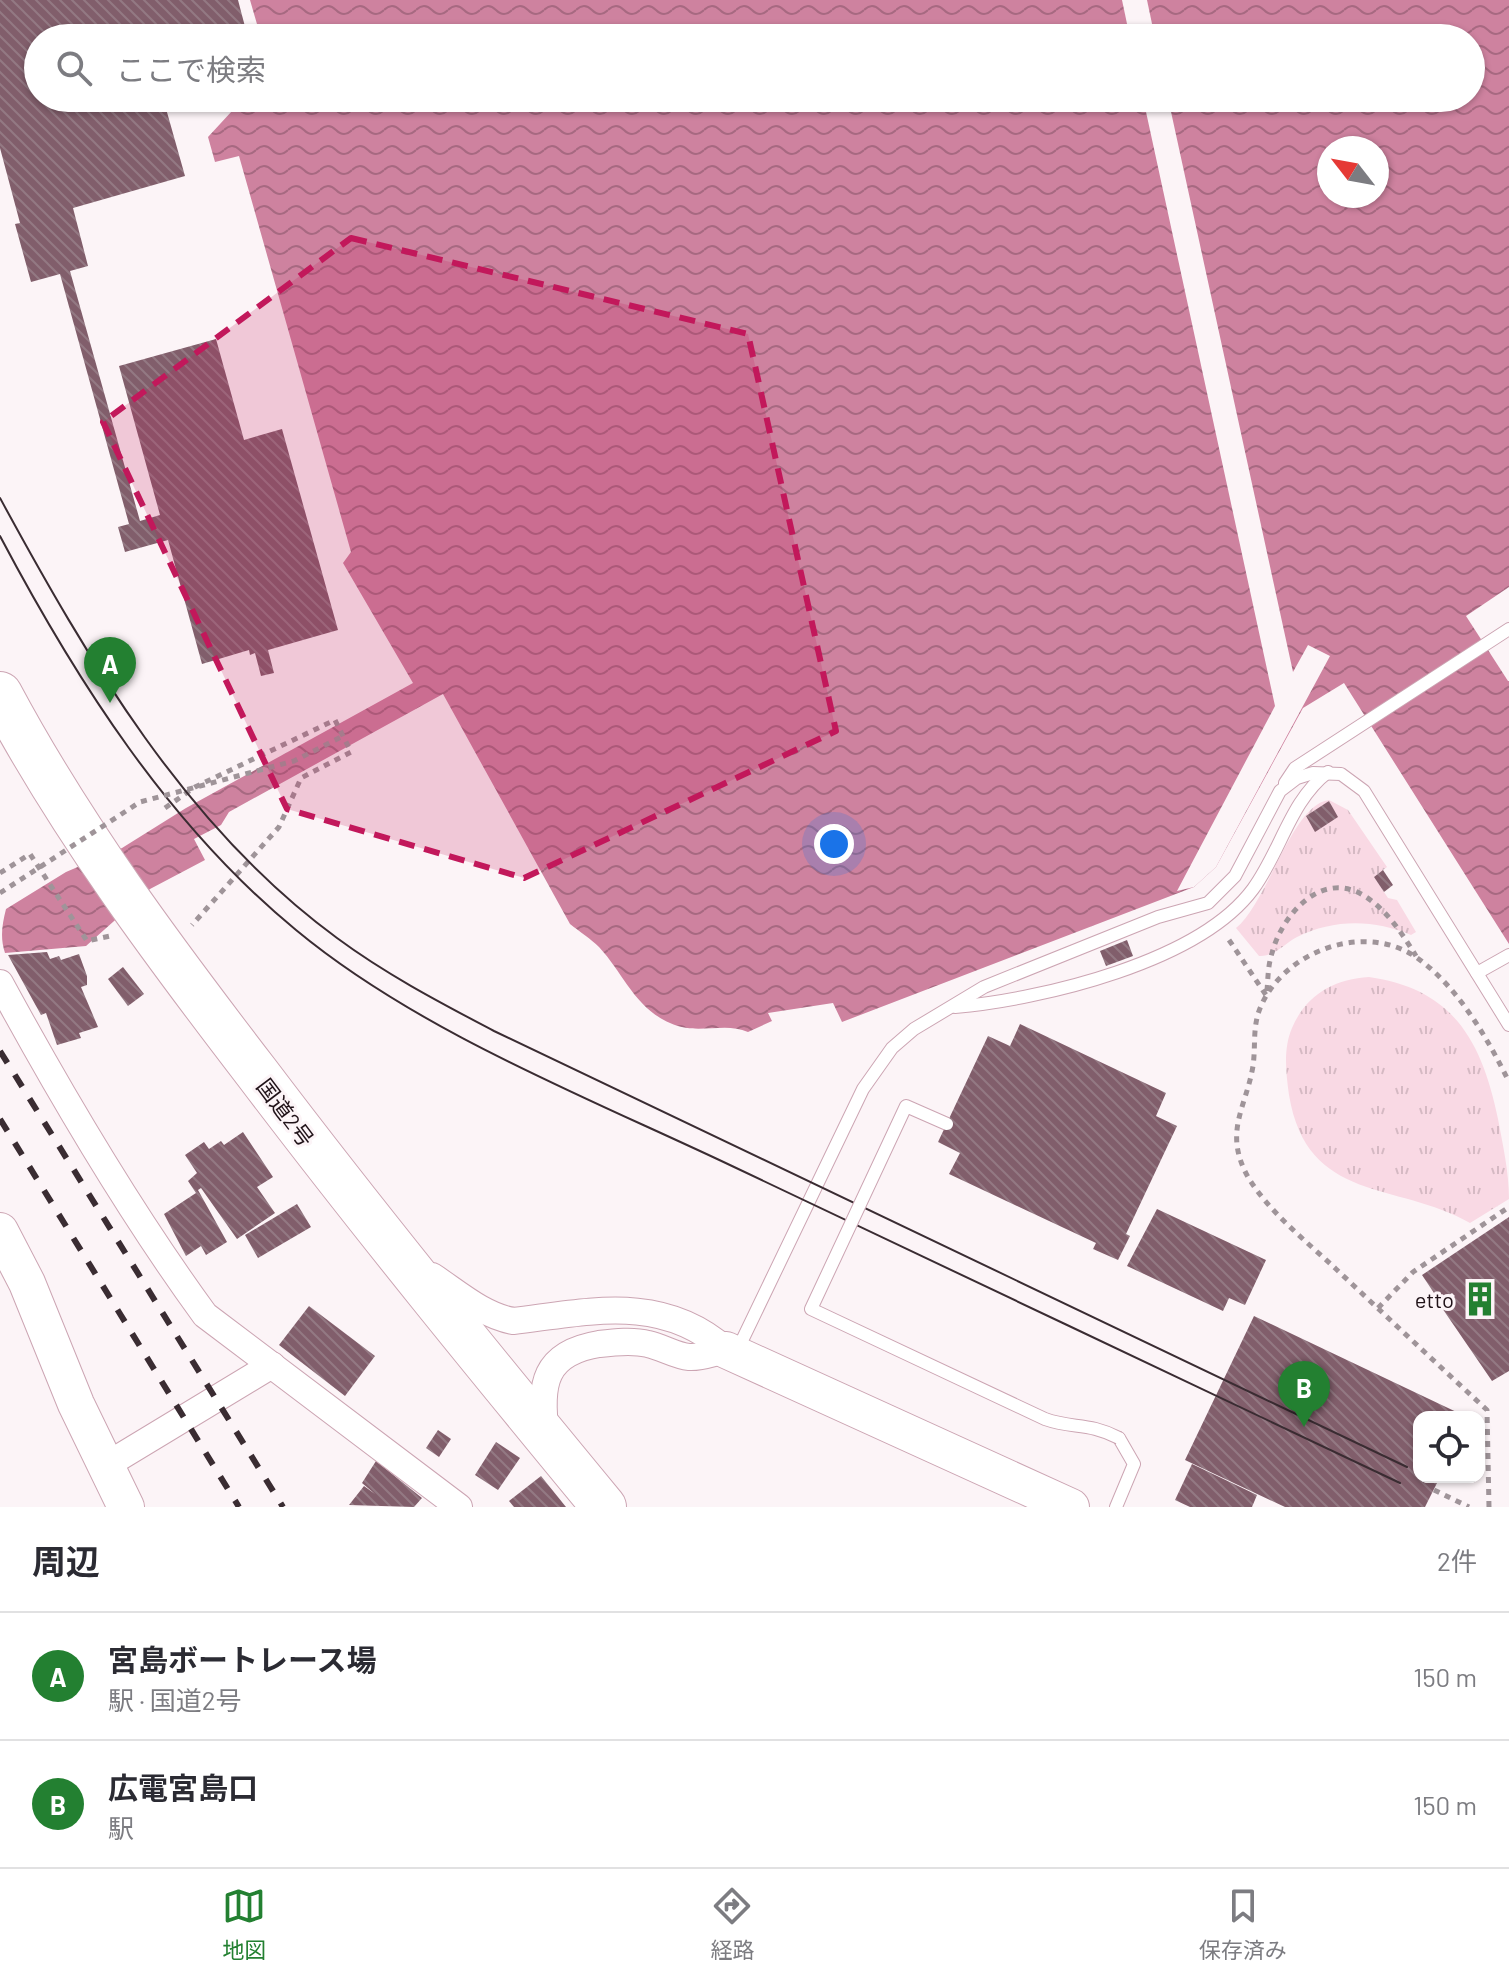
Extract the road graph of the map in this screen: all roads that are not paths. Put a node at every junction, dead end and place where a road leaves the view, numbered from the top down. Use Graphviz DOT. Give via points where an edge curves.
graph roads {
  1 [pos="1509,629"];
  2 [pos="0,694"];
  3 [pos="1328,772"];
  4 [pos="1280,791"];
  5 [pos="1509,955"];
  6 [pos="1477,973"];
  7 [pos="0,983"];
  8 [pos="954,1007"];
  9 [pos="1509,1025"];
  10 [pos="947,1124"];
  11 [pos="0,1231"];
  12 [pos="384,1240"];
  13 [pos="730,1352"];
  14 [pos="272,1365"];
  15 [pos="547,1438"];
  16 [pos="105,1466"];
  17 [pos="125,1507"];
  18 [pos="459,1507"];
  19 [pos="604,1507"];
  20 [pos="1071,1507"];
  21 [pos="1116,1507"];
  1 -- 4 [label="lane" via="1295,768"];
  2 -- 12 [label="highway, 国道2号" via="97,855 123,922"];
  3 -- 4 [label="lane" via="1297,778"];
  3 -- 6 [label="lane" via="1353,780 1364,791"];
  3 -- 8 [label="lane" via="1301,802 1255,887 1219,924 1185,944 1080,984"];
  4 -- 8 [label="lane" via="1235,876 1208,903 1158,917 984,987"];
  5 -- 6 [label="lane"];
  6 -- 9 [label="lane"];
  7 -- 14 [label="street" via="175,1275 205,1315"];
  8 -- 13 [label="lane" via="914,1029 874,1070"];
  10 -- 21 [label="lane, bridge" via="906,1106 811,1309 1045,1419 1088,1425 1119,1438 1134,1464"];
  11 -- 16 [label="street"];
  12 -- 13 [label="street" via="470,1303 501,1319 611,1308 635,1311 685,1324"];
  12 -- 15 [label="highway, 国道2号"];
  13 -- 15 [label="street" via="689,1357 645,1343 617,1342 570,1351 547,1378"];
  13 -- 20 [label="street"];
  14 -- 16 [label="street"];
  14 -- 18 [label="street"];
  15 -- 19 [label="highway, 国道2号"];
  16 -- 17 [label="street"];
}
